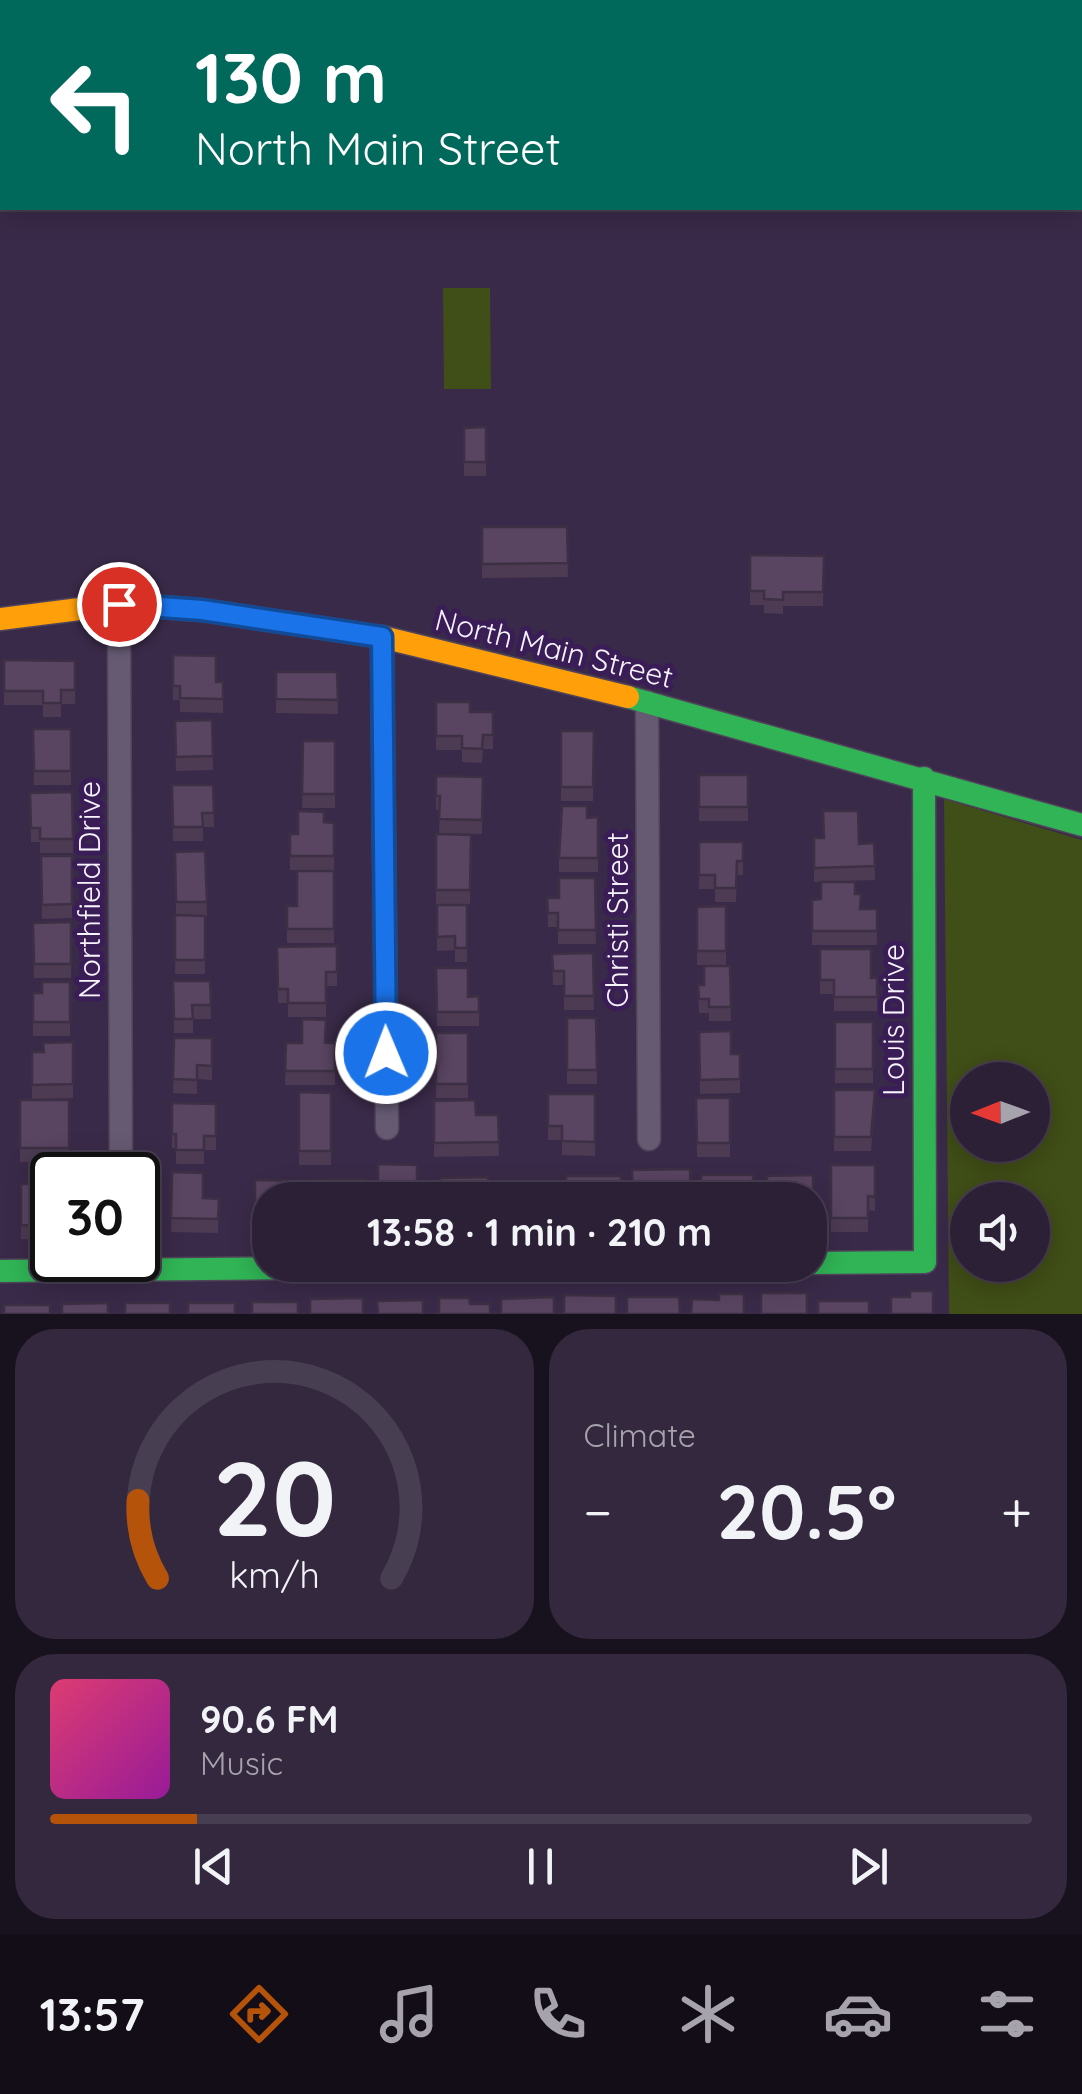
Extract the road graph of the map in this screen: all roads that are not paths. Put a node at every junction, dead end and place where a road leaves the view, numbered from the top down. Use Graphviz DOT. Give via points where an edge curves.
graph roads {
  1 [pos="119,604"];
  2 [pos="0,619"];
  3 [pos="382,637"];
  4 [pos="646,702"];
  5 [pos="924,778"];
  6 [pos="1082,825"];
  7 [pos="387,1128"];
  8 [pos="649,1138"];
  9 [pos="121,1152"];
  10 [pos="827,1263"];
  11 [pos="160,1265"];
  12 [pos="252,1265"];
  13 [pos="30,1269"];
  14 [pos="0,1270"];
  1 -- 2 [label="street, North Main Street"];
  1 -- 3 [label="street, North Main Street"];
  1 -- 9 [label="street, Northfield Drive"];
  3 -- 4 [label="street, North Main Street"];
  3 -- 7 [label="street"];
  4 -- 5 [label="street, North Main Street"];
  4 -- 8 [label="street, Christi Street"];
  5 -- 6 [label="street, North Main Street"];
  5 -- 10 [label="street, Louis Drive" via="925,1262"];
  11 -- 12 [label="street"];
  13 -- 14 [label="street"];
}
